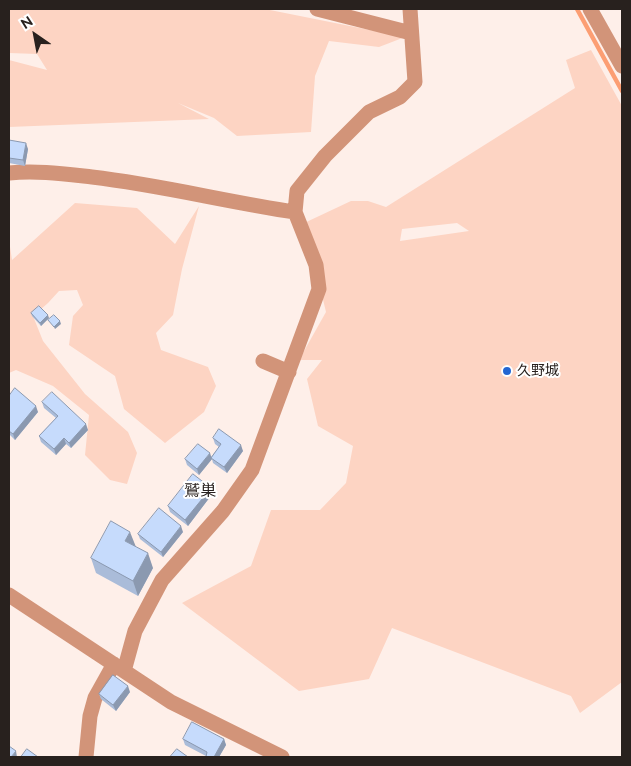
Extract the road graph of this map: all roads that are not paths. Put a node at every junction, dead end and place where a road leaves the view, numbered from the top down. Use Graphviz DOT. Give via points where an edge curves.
graph roads {
  1 [pos="317,9"];
  2 [pos="410,9"];
  3 [pos="590,9"];
  4 [pos="411,33"];
  5 [pos="622,66"];
  6 [pos="9,173"];
  7 [pos="295,212"];
  8 [pos="263,361"];
  9 [pos="289,372"];
  10 [pos="9,595"];
  11 [pos="119,668"];
  12 [pos="86,757"];
  13 [pos="282,757"];
  1 -- 4 [label="street"];
  2 -- 4 [label="street"];
  3 -- 5 [label="street"];
  4 -- 7 [label="street" via="415,82 400,97 369,112 325,156 297,191"];
  6 -- 7 [label="street" via="74,175 138,183"];
  7 -- 9 [label="street" via="316,265 319,289"];
  8 -- 9 [label="street"];
  9 -- 11 [label="street" via="252,470 223,511 162,580"];
  10 -- 11 [label="street"];
  11 -- 12 [label="street" via="94,698"];
  11 -- 13 [label="street" via="171,702"];
}
